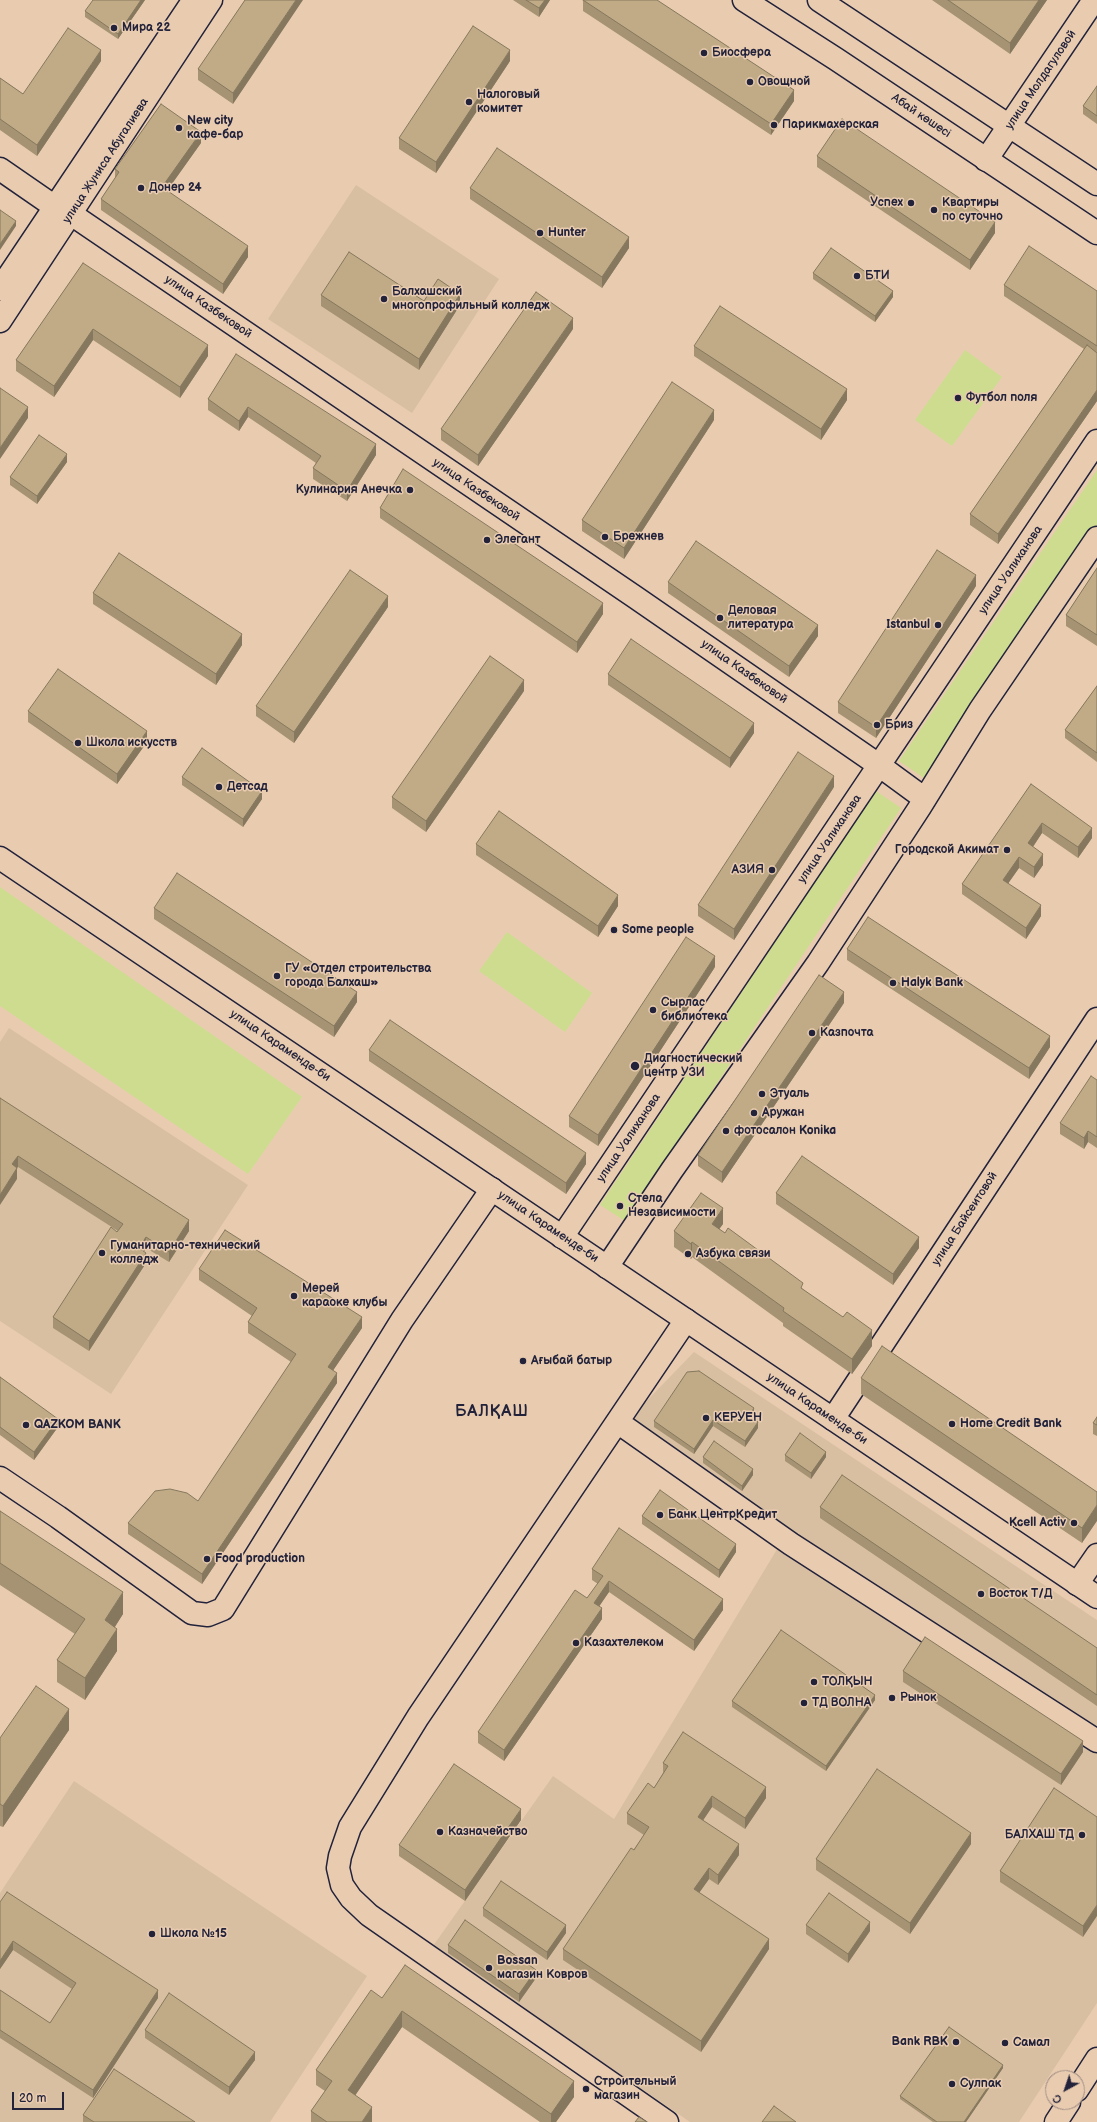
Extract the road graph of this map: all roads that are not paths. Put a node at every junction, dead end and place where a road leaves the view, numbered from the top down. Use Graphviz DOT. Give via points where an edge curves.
graph roads {
  1 [pos="194,0"];
  2 [pos="211,0"];
  3 [pos="744,0"];
  4 [pos="819,0"];
  5 [pos="1094,0"];
  6 [pos="1010,126"];
  7 [pos="986,160"];
  8 [pos="0,169"];
  9 [pos="1097,184"];
  10 [pos="63,211"];
  11 [pos="1097,233"];
  12 [pos="0,289"];
  13 [pos="0,321"];
  14 [pos="1097,441"];
  15 [pos="1097,538"];
  16 [pos="880,766"];
  17 [pos="925,799"];
  18 [pos="0,858"];
  19 [pos="1097,1019"];
  20 [pos="492,1189"];
  21 [pos="562,1237"];
  22 [pos="607,1267"];
  23 [pos="686,1320"];
  24 [pos="833,1419"];
  25 [pos="619,1423"];
  26 [pos="0,1478"];
  27 [pos="1097,1555"];
  28 [pos="1077,1584"];
  29 [pos="1097,1597"];
  30 [pos="1097,1741"];
  31 [pos="1097,2059"];
  32 [pos="1085,2078"];
  33 [pos="1064,2110"];
  34 [pos="667,2122"];
  35 [pos="1056,2122"];
  1 -- 10 [label="street, улица Жуниса Абугалиева"];
  2 -- 10 [label="street, улица Жуниса Абугалиева"];
  3 -- 7 [label="street, Абай көшесі"];
  4 -- 6 [label="street"];
  5 -- 6 [label="street, улица Молдагуловой"];
  6 -- 7 [label="street, улица Молдагуловой"];
  6 -- 9 [label="street"];
  7 -- 11 [label="street, Абай көшесі"];
  8 -- 10 [label="street, улица Казбековой"];
  10 -- 12 [label="street, улица Жуниса Абугалиева"];
  10 -- 13 [label="street, улица Жуниса Абугалиева"];
  10 -- 16 [label="street, улица Казбековой"];
  14 -- 16 [label="street, улица Уалиханова"];
  15 -- 17 [label="street" via="980,710"];
  16 -- 17 [label="street, улица Казбековой"];
  16 -- 21 [label="street, улица Уалиханова"];
  17 -- 22 [label="street" via="818,963 676,1164"];
  18 -- 20 [label="street, улица Караменде-би"];
  19 -- 24 [label="street, улица Байсеитовой"];
  20 -- 21 [label="street, улица Караменде-би"];
  20 -- 26 [label="street" via="402,1320 223,1609 208,1615 192,1613"];
  21 -- 22 [label="street, улица Караменде-би"];
  22 -- 23 [label="street, улица Караменде-би"];
  23 -- 24 [label="street, улица Караменде-би"];
  23 -- 25 [label="street"];
  24 -- 28 [label="street, улица Караменде-би"];
  25 -- 30 [label="street" via="791,1544"];
  25 -- 34 [label="street" via="418,1717 350,1827 338,1868 342,1885 351,1898 369,1915"];
  27 -- 28 [label="street"];
  28 -- 29 [label="street, улица Караменде-би"];
  31 -- 32 [label="street"];
  33 -- 35 [label="street"];
}
